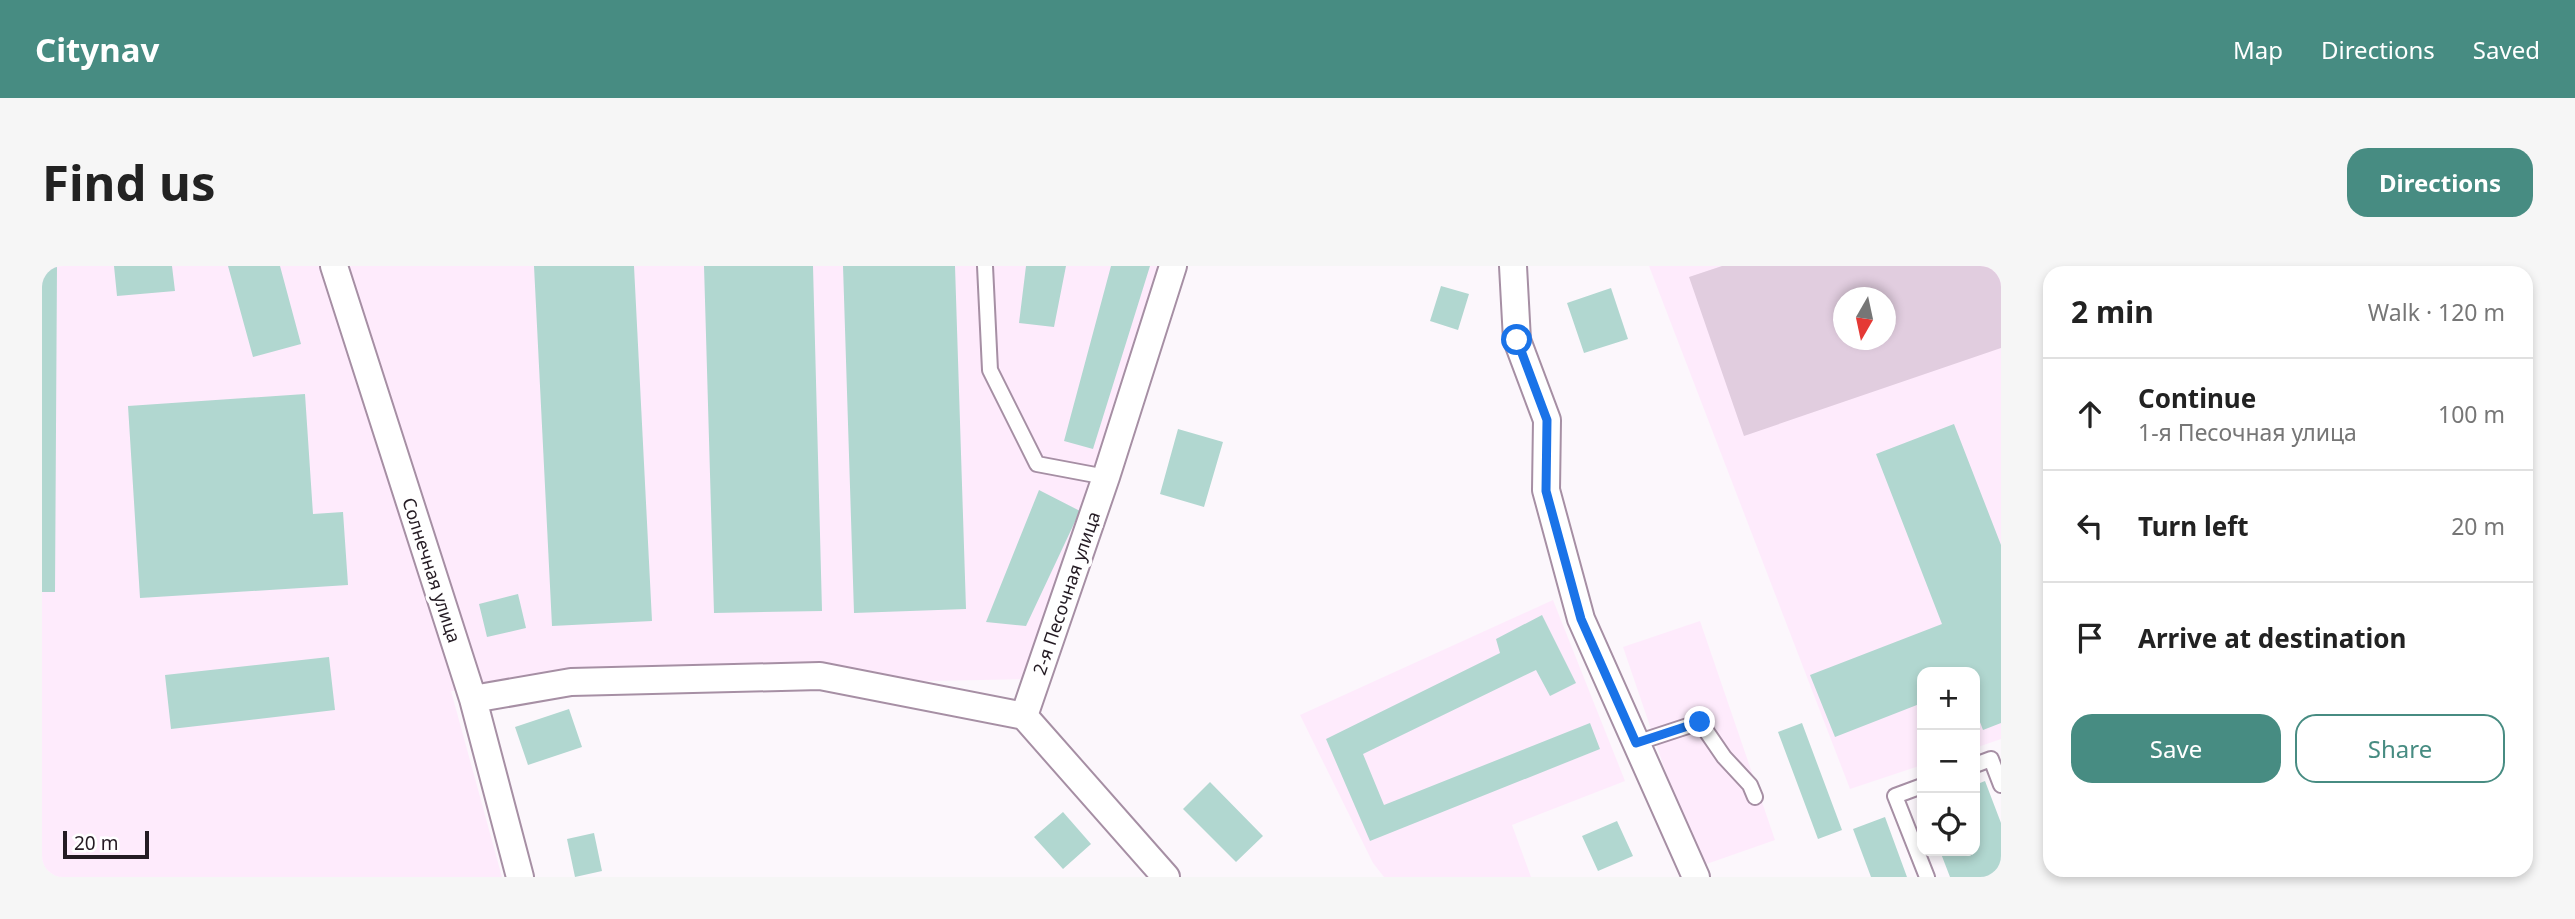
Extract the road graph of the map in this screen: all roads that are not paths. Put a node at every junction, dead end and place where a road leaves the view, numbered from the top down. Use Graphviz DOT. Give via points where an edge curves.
graph roads {
  1 [pos="334,266"];
  2 [pos="985,266"];
  3 [pos="1173,266"];
  4 [pos="1513,266"];
  5 [pos="1105,477"];
  6 [pos="473,699"];
  7 [pos="1024,716"];
  8 [pos="1636,743"];
  9 [pos="1980,763"];
  10 [pos="2001,785"];
  11 [pos="1917,788"];
  12 [pos="1755,797"];
  13 [pos="520,877"];
  14 [pos="1166,877"];
  15 [pos="1696,877"];
  16 [pos="1927,877"];
  1 -- 6 [label="street, Солнечная улица"];
  2 -- 5 [label="lane" via="990,370 1037,464"];
  3 -- 5 [label="street, 2-я Песочная улица"];
  4 -- 8 [label="street" via="1517,340 1547,420 1546,491 1581,619"];
  5 -- 7 [label="street, 2-я Песочная улица"];
  6 -- 7 [label="street" via="571,682 820,676"];
  6 -- 13 [label="street, Солнечная улица"];
  7 -- 14 [label="street"];
  8 -- 12 [label="lane" via="1700,722 1751,785"];
  8 -- 15 [label="street"];
  9 -- 10 [label="lane" via="1991,759"];
  11 -- 16 [label="lane" via="1895,796"];
}
